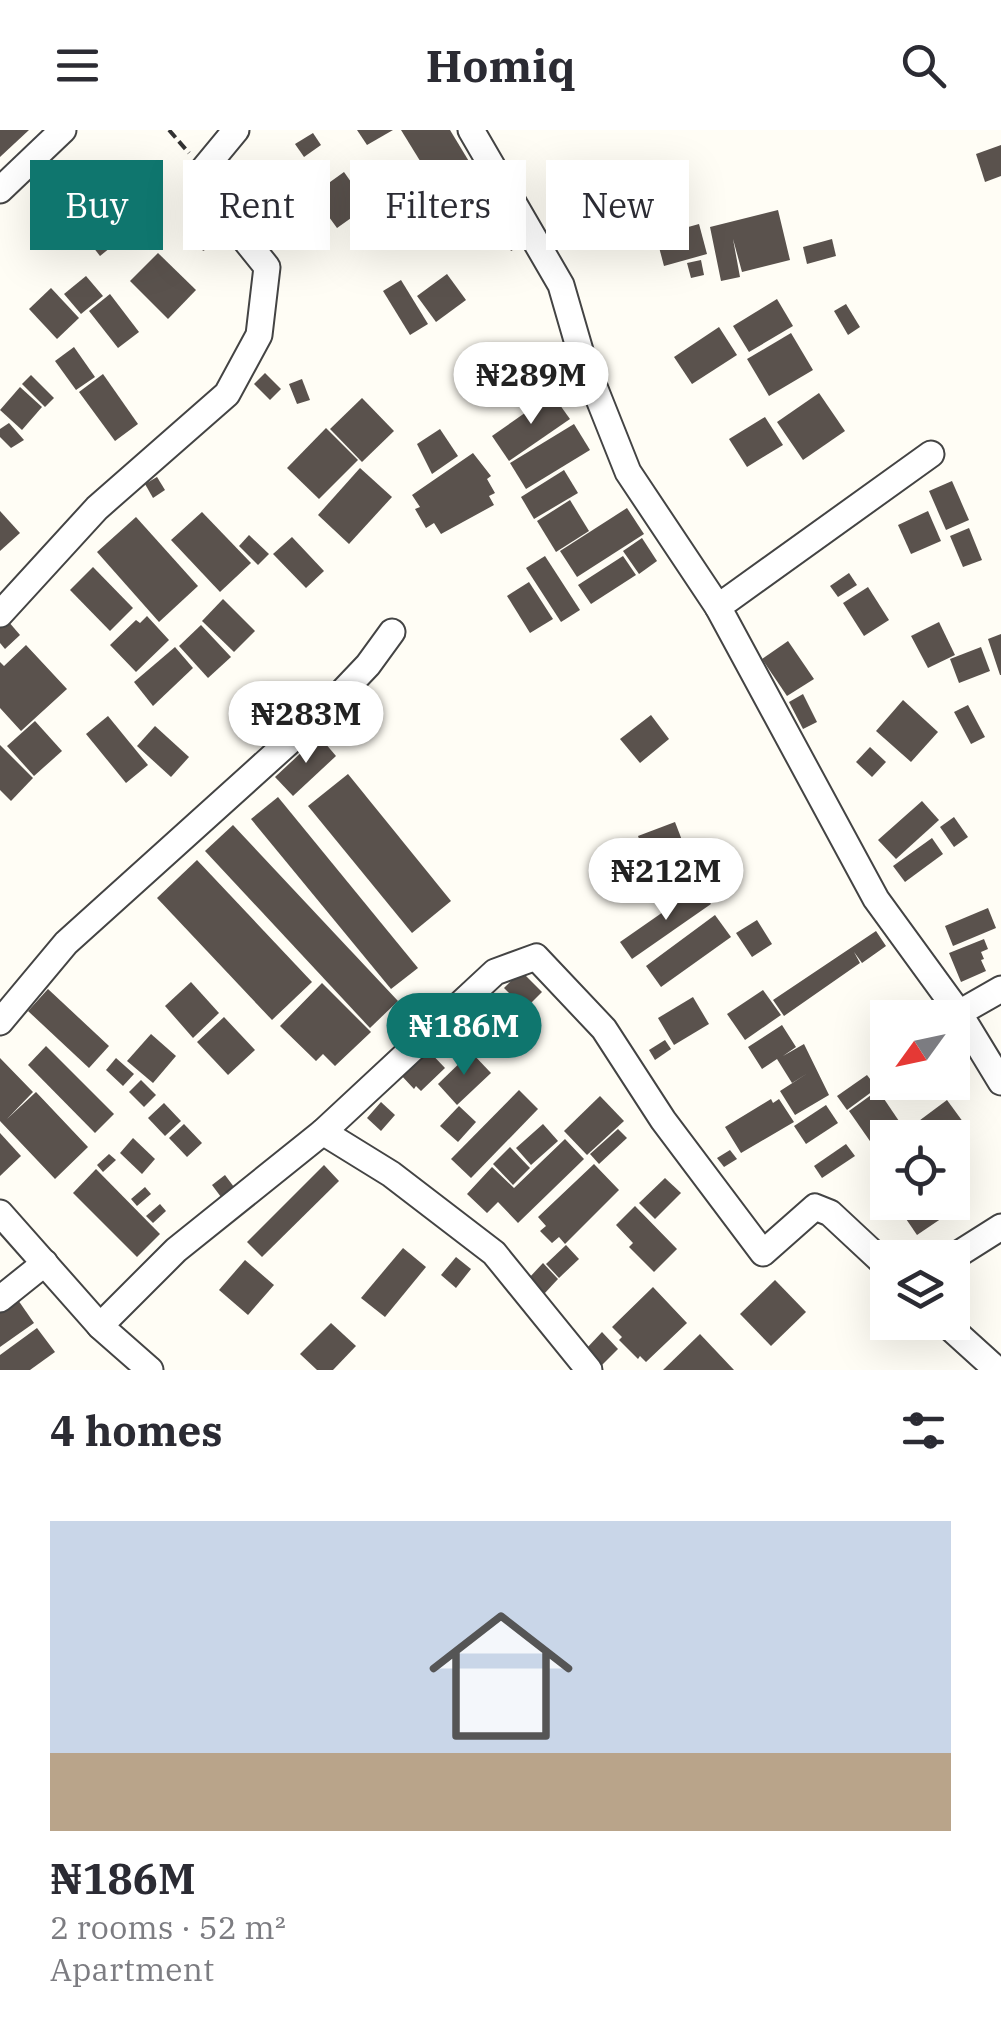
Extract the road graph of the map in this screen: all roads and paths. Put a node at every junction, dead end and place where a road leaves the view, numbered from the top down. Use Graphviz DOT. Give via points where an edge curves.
graph roads {
  1 [pos="63,130"];
  2 [pos="236,130"];
  3 [pos="471,130"];
  4 [pos="0,190"];
  5 [pos="930,454"];
  6 [pos="718,608"];
  7 [pos="0,614"];
  8 [pos="392,632"];
  9 [pos="1001,989"];
  10 [pos="949,1000"];
  11 [pos="970,1006"];
  12 [pos="0,1022"];
  13 [pos="970,1032"];
  14 [pos="1001,1082"];
  15 [pos="323,1132"];
  16 [pos="0,1214"];
  17 [pos="1001,1227"];
  18 [pos="970,1247"];
  19 [pos="870,1250"];
  20 [pos="45,1263"];
  21 [pos="0,1299"];
  22 [pos="100,1326"];
  23 [pos="964,1340"];
  24 [pos="150,1370"];
  25 [pos="589,1370"];
  26 [pos="997,1370"];
  1 -- 4 [label="street"];
  2 -- 7 [label="street" via="203,170 230,221 267,267 259,335 227,394 97,508"];
  3 -- 6 [label="street" via="561,285 628,472"];
  5 -- 6 [label="street"];
  6 -- 10 [label="street" via="876,899"];
  8 -- 12 [label="street" via="331,704 66,943"];
  9 -- 11 [label="street"];
  13 -- 14 [label="street"];
  15 -- 19 [label="street" via="495,972 536,956 604,1030 763,1253 815,1207"];
  15 -- 22 [label="street" via="176,1250"];
  15 -- 25 [label="street" via="494,1253"];
  16 -- 20 [label="street"];
  17 -- 18 [label="street"];
  20 -- 21 [label="street"];
  20 -- 22 [label="street"];
  22 -- 24 [label="street"];
  23 -- 26 [label="street"];
}
